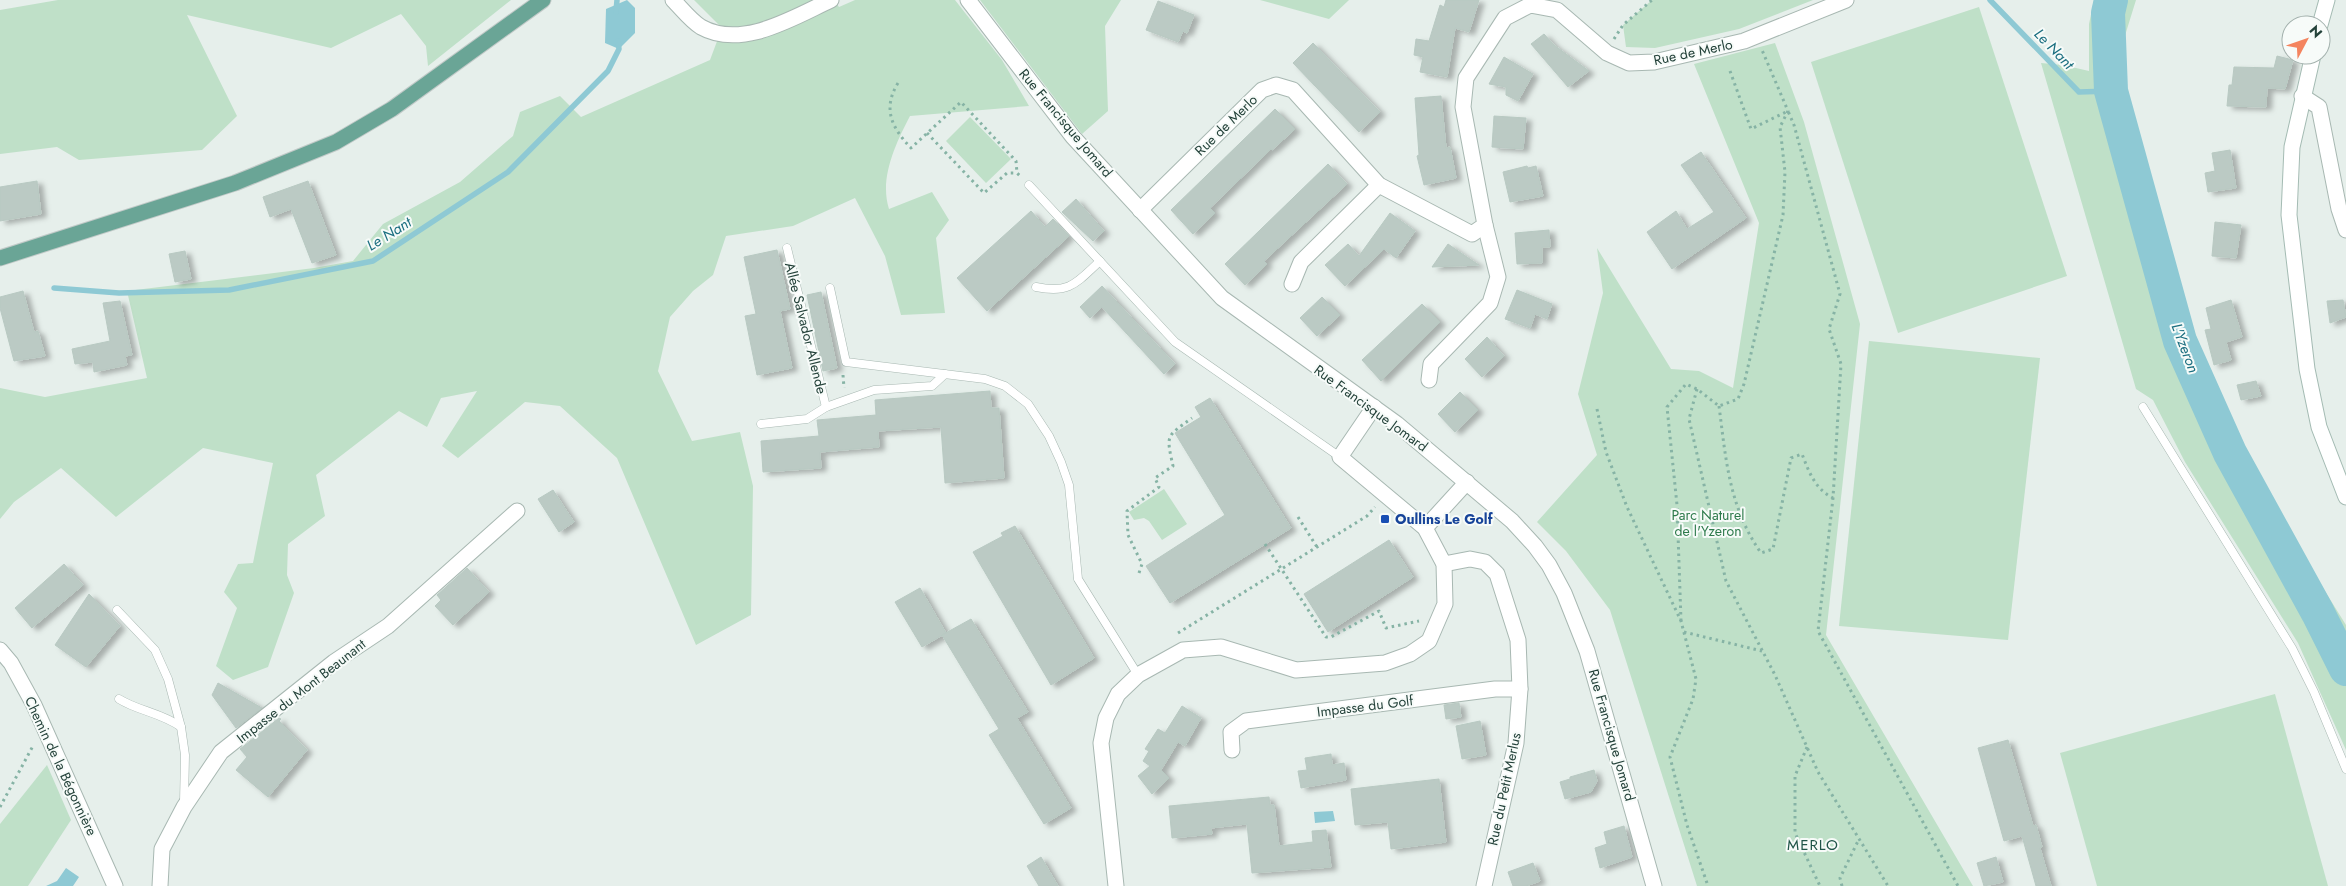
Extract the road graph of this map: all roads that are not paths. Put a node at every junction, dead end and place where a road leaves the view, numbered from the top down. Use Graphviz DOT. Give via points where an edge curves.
graph roads {
  1 [pos="543,0"];
  2 [pos="673,0"];
  3 [pos="831,0"];
  4 [pos="968,0"];
  5 [pos="1846,0"];
  6 [pos="2327,0"];
  7 [pos="2323,15"];
  8 [pos="2310,65"];
  9 [pos="2302,96"];
  10 [pos="1029,185"];
  11 [pos="1379,185"];
  12 [pos="1140,210"];
  13 [pos="1485,225"];
  14 [pos="2346,230"];
  15 [pos="787,248"];
  16 [pos="0,258"];
  17 [pos="1100,261"];
  18 [pos="1292,284"];
  19 [pos="1036,287"];
  20 [pos="830,288"];
  21 [pos="945,374"];
  22 [pos="1429,380"];
  23 [pos="826,407"];
  24 [pos="1374,407"];
  25 [pos="2143,407"];
  26 [pos="761,424"];
  27 [pos="1340,457"];
  28 [pos="1467,482"];
  29 [pos="2346,497"];
  30 [pos="517,511"];
  31 [pos="1425,528"];
  32 [pos="1444,564"];
  33 [pos="117,610"];
  34 [pos="0,650"];
  35 [pos="1138,675"];
  36 [pos="1520,689"];
  37 [pos="119,699"];
  38 [pos="181,727"];
  39 [pos="1232,750"];
  40 [pos="2346,770"];
  41 [pos="184,807"];
  42 [pos="115,886"];
  43 [pos="160,886"];
  44 [pos="1116,886"];
  45 [pos="1484,886"];
  46 [pos="1654,886"];
  1 -- 16 [label="main road" via="392,109 336,142 236,183"];
  2 -- 3 [label="street" via="700,26 722,35 748,34"];
  4 -- 12 [label="street, Rue Francisque Jomard" via="1073,137"];
  5 -- 13 [label="street, Rue de Merlo" via="1744,41 1654,62 1629,63 1607,53 1556,10 1530,5 1505,18 1466,78 1463,106"];
  6 -- 7 [label="street"];
  8 -- 9 [label="street"];
  9 -- 14 [label="street" via="2319,107"];
  9 -- 29 [label="street" via="2292,147 2290,205 2297,293 2319,427"];
  10 -- 17 [label="lane"];
  11 -- 12 [label="street, Rue de Merlo" via="1292,90 1276,85 1262,90"];
  11 -- 13 [label="street, Rue de Merlo" via="1472,234"];
  11 -- 18 [label="street" via="1301,262"];
  12 -- 24 [label="street, Rue Francisque Jomard" via="1222,298"];
  13 -- 22 [label="street, Rue de Merlo" via="1498,277 1490,303 1431,364"];
  15 -- 23 [label="lane, Allée Salvador Allende"];
  17 -- 19 [label="lane" via="1072,285 1055,291"];
  17 -- 27 [label="lane" via="1175,342"];
  20 -- 21 [label="lane" via="846,362"];
  21 -- 23 [label="lane, Allée Salvador Allende" via="932,386 874,390"];
  21 -- 35 [label="lane" via="985,379 1005,386 1028,404 1049,436 1068,485 1078,579"];
  23 -- 26 [label="lane, Allée Salvador Allende" via="808,419"];
  24 -- 27 [label="street"];
  24 -- 28 [label="street, Rue Francisque Jomard"];
  25 -- 40 [label="lane" via="2292,648"];
  27 -- 31 [label="street"];
  28 -- 31 [label="street"];
  28 -- 46 [label="street, Rue Francisque Jomard" via="1535,546 1564,593 1578,624 1604,703"];
  30 -- 41 [label="street, Impasse du Mont Beaunant" via="388,626 334,662 222,752"];
  31 -- 32 [label="street"];
  32 -- 35 [label="street" via="1445,604 1429,640 1410,654 1385,663 1296,670 1221,647 1184,650"];
  32 -- 36 [label="street, Rue du Petit Merlus" via="1470,559 1486,562 1497,574 1518,640"];
  33 -- 38 [label="lane" via="155,650 168,679"];
  34 -- 42 [label="street, Chemin de la Bégonnière" via="11,663 43,726"];
  35 -- 44 [label="street" via="1118,694 1106,718 1101,743"];
  36 -- 39 [label="street, Impasse du Golf" via="1495,689 1246,721 1232,732"];
  36 -- 45 [label="street, Rue du Petit Merlus" via="1516,743"];
  37 -- 38 [label="lane" via="132,707 170,719"];
  38 -- 41 [label="lane" via="185,755"];
  41 -- 43 [label="street, Impasse du Mont Beaunant" via="162,850"];
}
